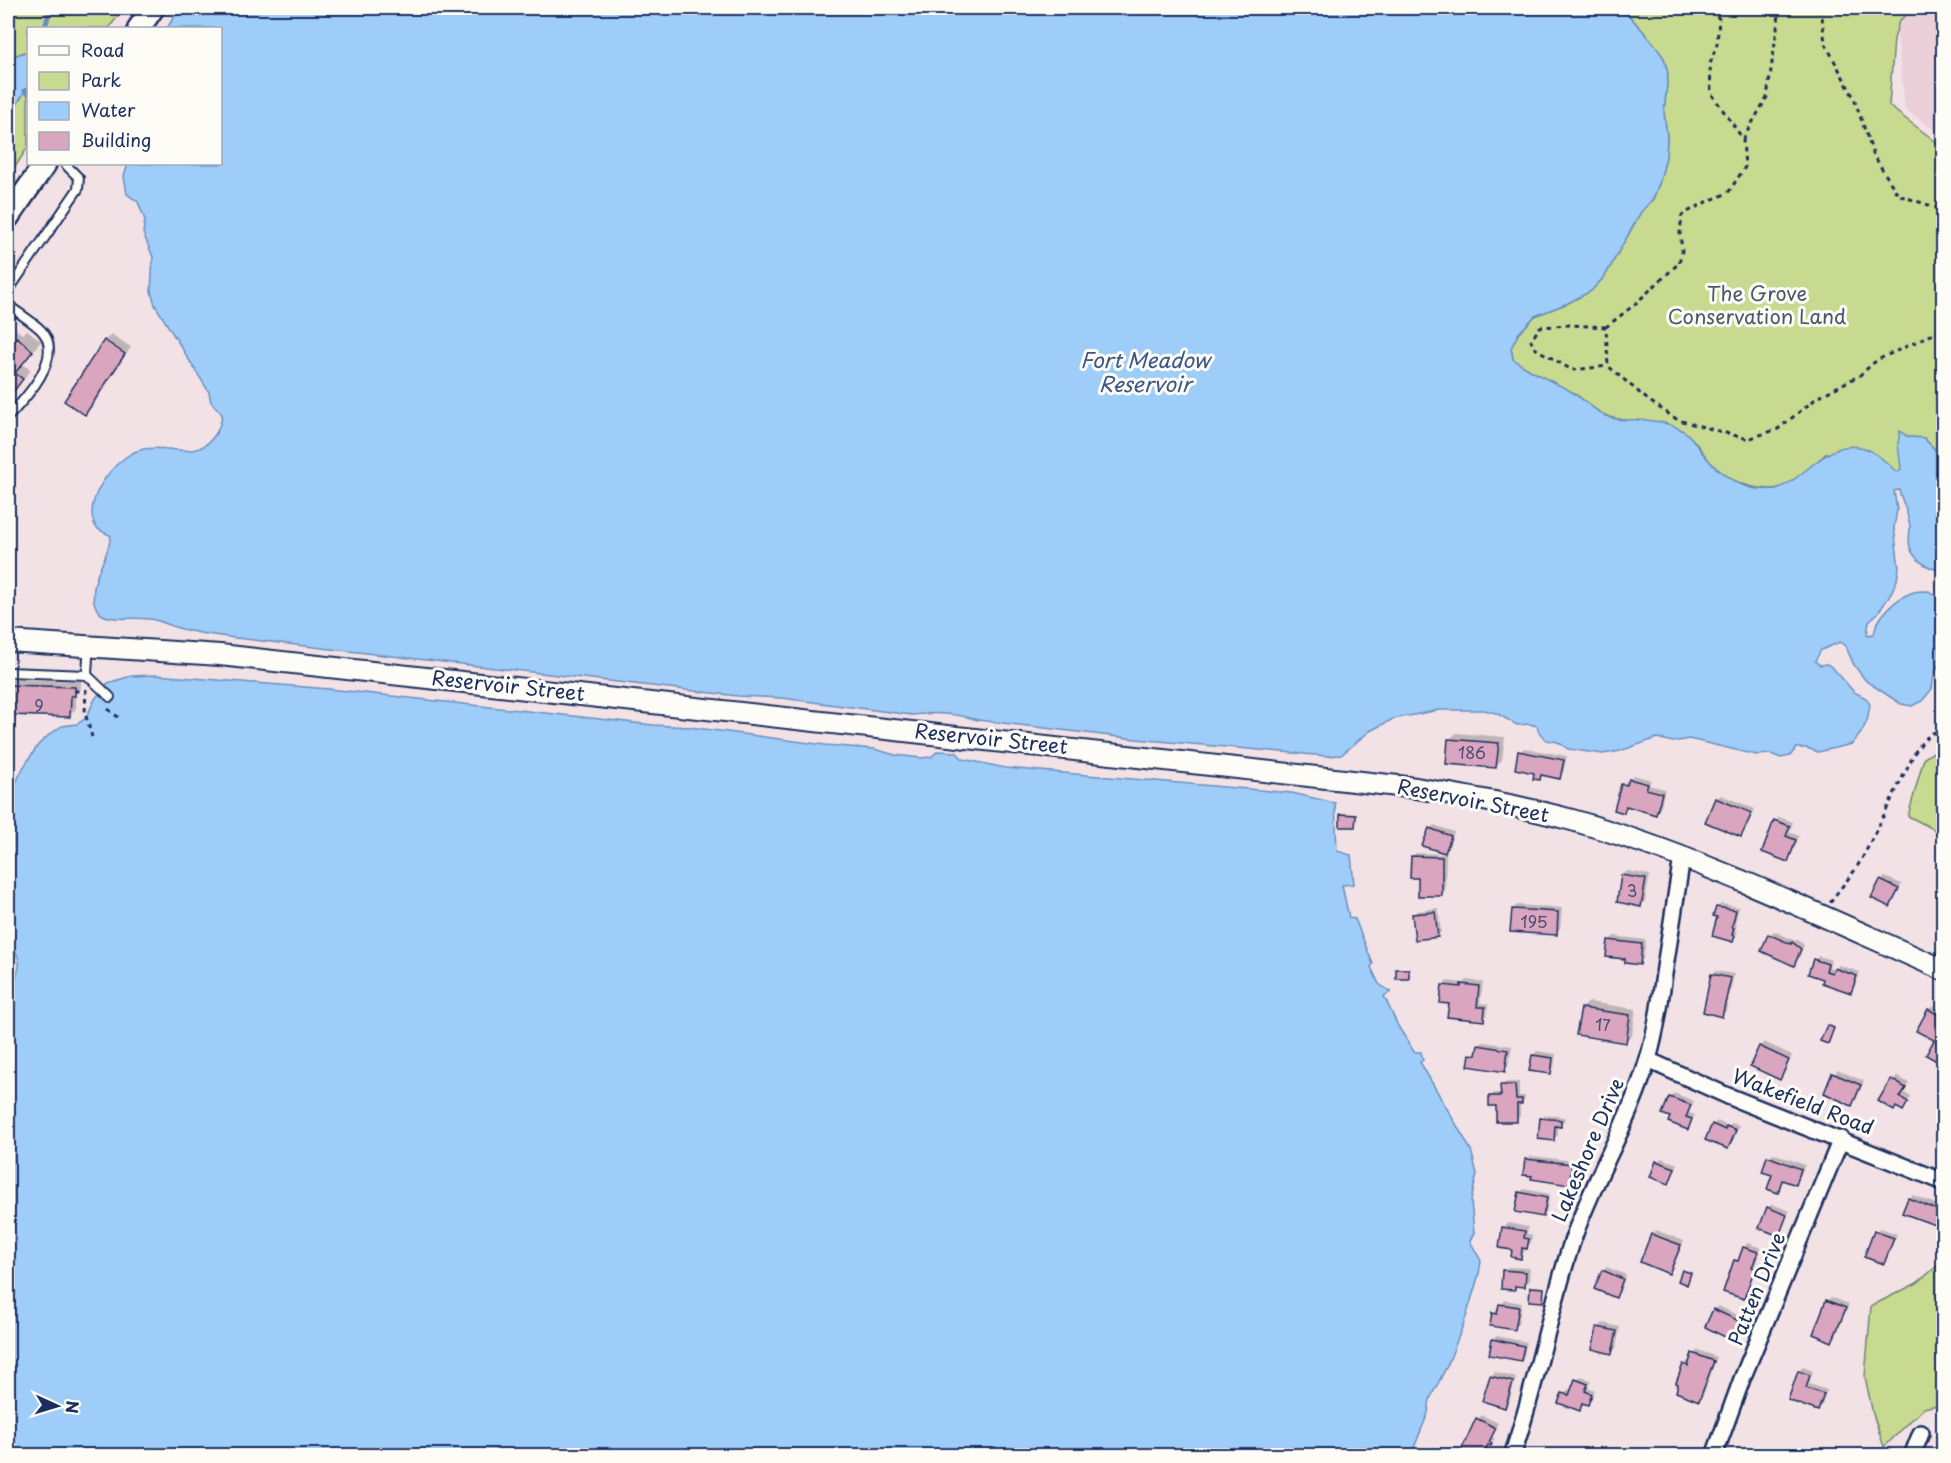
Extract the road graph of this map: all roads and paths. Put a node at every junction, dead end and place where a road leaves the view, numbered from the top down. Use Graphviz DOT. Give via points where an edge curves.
graph roads {
  1 [pos="153,8"];
  2 [pos="1712,8"];
  3 [pos="1780,8"];
  4 [pos="1821,8"];
  5 [pos="140,27"];
  6 [pos="1743,139"];
  7 [pos="44,165"];
  8 [pos="65,165"];
  9 [pos="1944,210"];
  10 [pos="8,217"];
  11 [pos="8,291"];
  12 [pos="8,305"];
  13 [pos="1606,327"];
  14 [pos="1944,328"];
  15 [pos="1608,366"];
  16 [pos="8,417"];
  17 [pos="8,641"];
  18 [pos="88,657"];
  19 [pos="8,672"];
  20 [pos="87,675"];
  21 [pos="75,691"];
  22 [pos="86,691"];
  23 [pos="85,696"];
  24 [pos="92,696"];
  25 [pos="110,697"];
  26 [pos="1944,729"];
  27 [pos="92,737"];
  28 [pos="1682,857"];
  29 [pos="1822,916"];
  30 [pos="1944,970"];
  31 [pos="1648,1060"];
  32 [pos="1841,1139"];
  33 [pos="1944,1182"];
  34 [pos="1921,1433"];
  35 [pos="1512,1455"];
  36 [pos="1714,1455"];
  37 [pos="1912,1455"];
  1 -- 5 [label="main road"];
  2 -- 6 [label="path" via="1719,19 1710,64 1711,93"];
  3 -- 6 [label="path" via="1767,97"];
  4 -- 9 [label="path" via="1825,43 1854,98 1873,154 1898,195"];
  6 -- 13 [label="path" via="1745,167 1728,193 1682,215 1679,263"];
  7 -- 10 [label="main road"];
  8 -- 11 [label="lane" via="79,178 78,189"];
  12 -- 16 [label="lane" via="43,331 48,362 32,390"];
  13 -- 15 [label="path"];
  13 -- 15 [label="path" via="1540,327 1531,340 1533,347 1572,370"];
  14 -- 15 [label="path" via="1877,360 1860,375 1818,397 1778,429 1748,439 1678,420"];
  17 -- 28 [label="street, Reservoir Street" via="220,655 1416,788 1571,820"];
  18 -- 20 [label="lane"];
  19 -- 20 [label="lane"];
  20 -- 22 [label="path"];
  20 -- 25 [label="lane"];
  21 -- 22 [label="path"];
  22 -- 23 [label="path"];
  23 -- 24 [label="path"];
  23 -- 27 [label="path"];
  26 -- 29 [label="path" via="1925,738 1915,752 1864,855"];
  28 -- 29 [label="street, Reservoir Street"];
  28 -- 31 [label="street, Lakeshore Drive"];
  29 -- 30 [label="street, Reservoir Street"];
  31 -- 32 [label="street, Wakefield Road" via="1728,1096"];
  31 -- 35 [label="street, Lakeshore Drive" via="1578,1224 1532,1397"];
  32 -- 33 [label="street, Wakefield Road"];
  32 -- 36 [label="street, Patten Drive"];
  34 -- 37 [label="street"];
}
